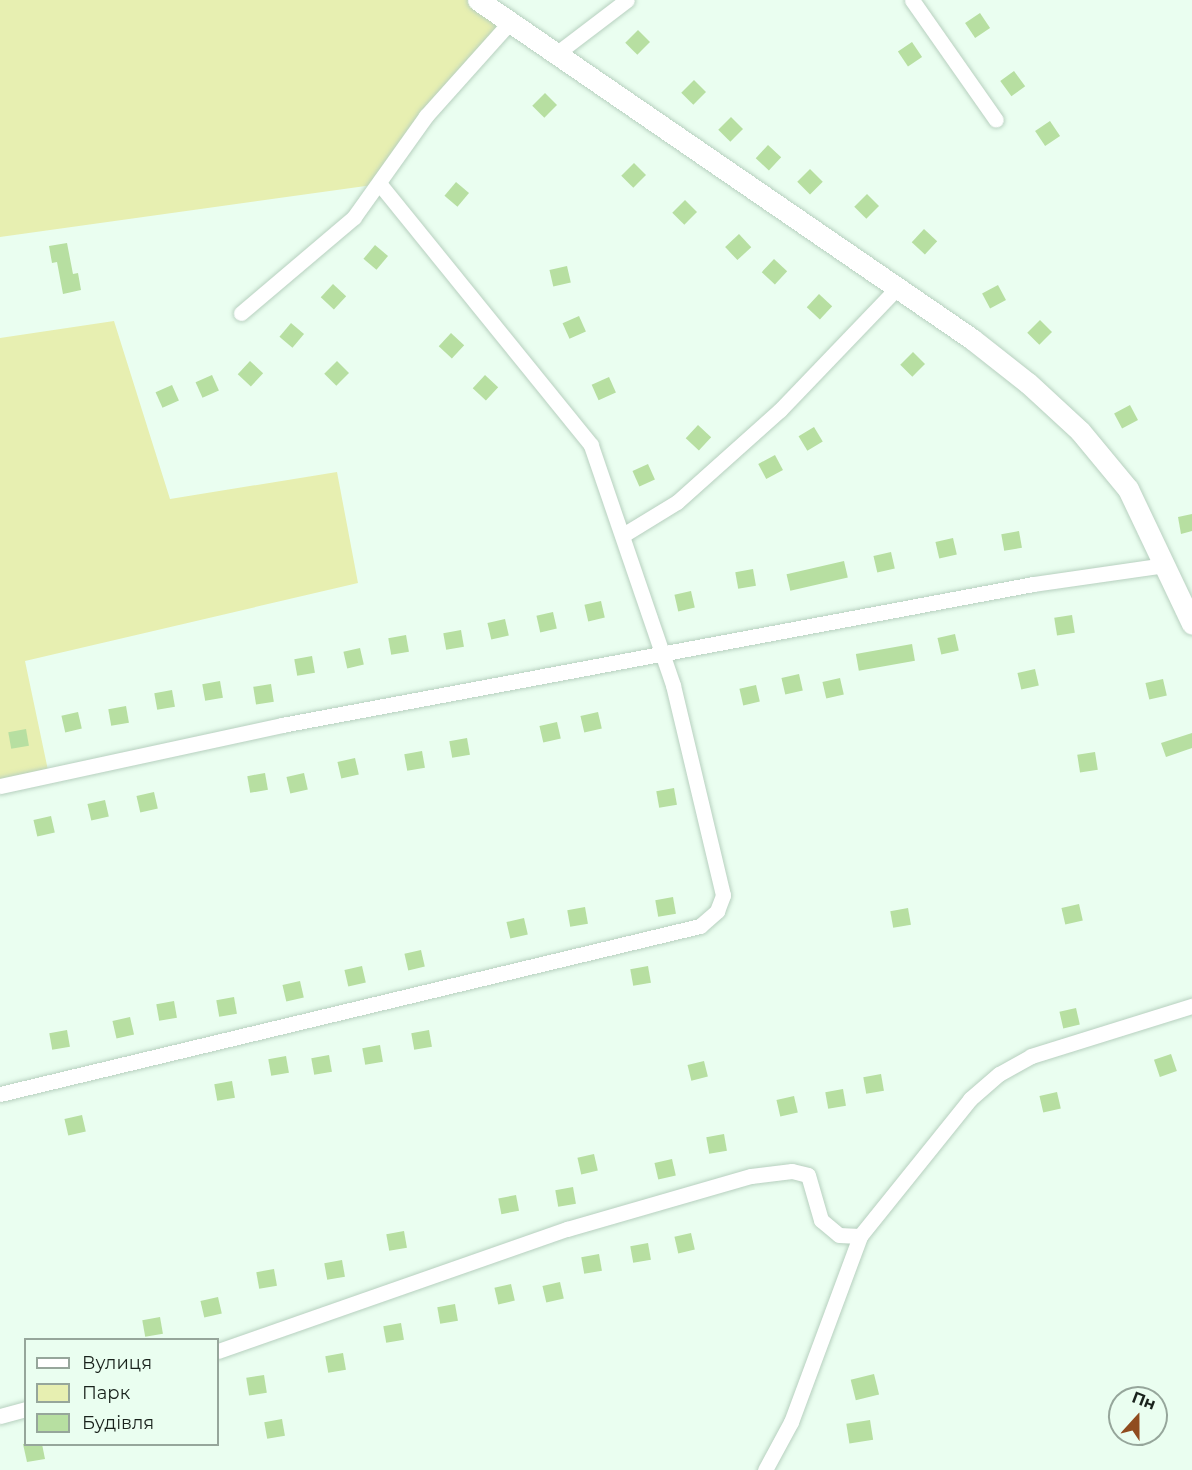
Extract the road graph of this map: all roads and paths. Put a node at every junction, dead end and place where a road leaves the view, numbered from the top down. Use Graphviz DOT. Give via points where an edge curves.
graph roads {
  1 [pos="478,0"];
  2 [pos="627,0"];
  3 [pos="912,0"];
  4 [pos="510,22"];
  5 [pos="556,54"];
  6 [pos="996,120"];
  7 [pos="380,184"];
  8 [pos="897,288"];
  9 [pos="241,314"];
  10 [pos="623,535"];
  11 [pos="1165,565"];
  12 [pos="1192,624"];
  13 [pos="663,655"];
  14 [pos="0,786"];
  15 [pos="1192,1006"];
  16 [pos="0,1094"];
  17 [pos="860,1236"];
  18 [pos="219,1351"];
  19 [pos="24,1410"];
  20 [pos="0,1416"];
  21 [pos="765,1470"];
  1 -- 4 [label="street"];
  2 -- 5 [label="street"];
  3 -- 6 [label="street"];
  4 -- 5 [label="street"];
  4 -- 7 [label="street" via="426,116"];
  5 -- 8 [label="street"];
  7 -- 9 [label="street" via="347,223"];
  7 -- 10 [label="street" via="591,445"];
  8 -- 10 [label="street" via="780,410 677,502"];
  8 -- 11 [label="street" via="972,339 1080,431 1128,489"];
  10 -- 13 [label="street"];
  11 -- 12 [label="street"];
  11 -- 13 [label="street" via="1033,584"];
  13 -- 14 [label="street" via="282,725"];
  13 -- 16 [label="street" via="723,895 717,911 700,926"];
  15 -- 17 [label="street" via="1063,1044 999,1074 970,1099"];
  17 -- 18 [label="street" via="839,1235 821,1220 808,1175 763,1174 567,1229"];
  17 -- 21 [label="street" via="791,1422"];
  19 -- 20 [label="street"];
}
